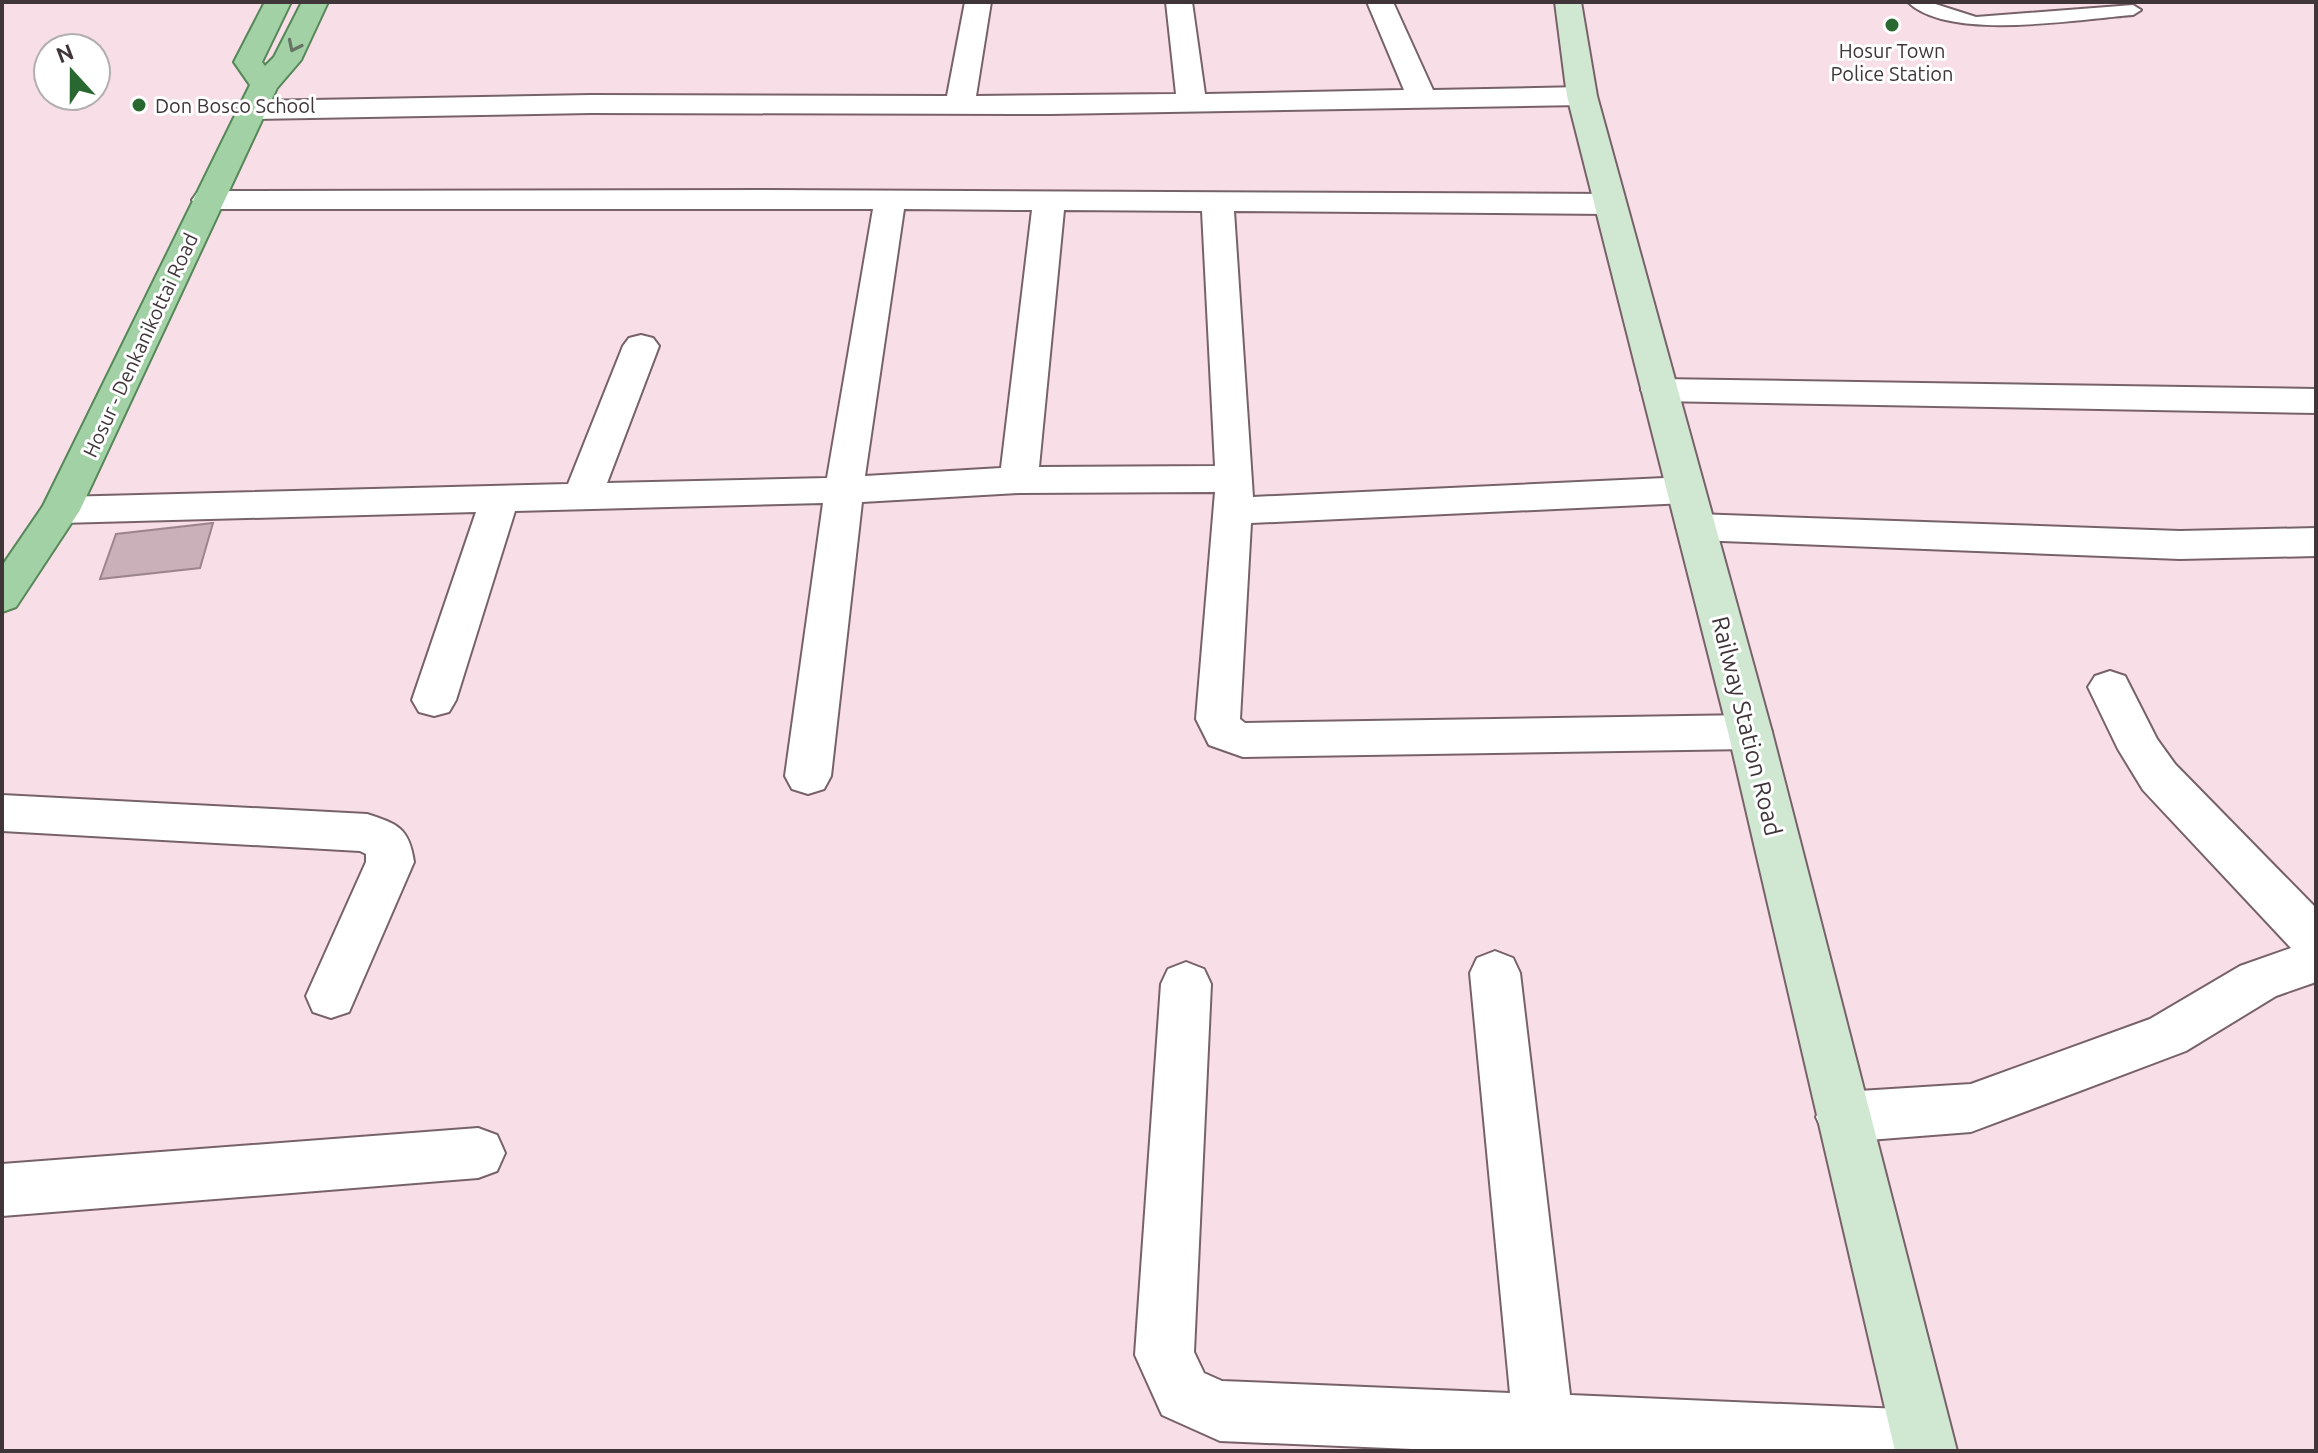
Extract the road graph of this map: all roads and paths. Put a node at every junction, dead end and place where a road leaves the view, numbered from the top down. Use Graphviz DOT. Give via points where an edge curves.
graph roads {
  1 [pos="278,2"];
  2 [pos="315,2"];
  3 [pos="978,2"];
  4 [pos="1179,2"];
  5 [pos="1380,2"];
  6 [pos="1568,2"];
  7 [pos="1916,2"];
  8 [pos="2133,10"];
  9 [pos="1582,96"];
  10 [pos="258,97"];
  11 [pos="1422,99"];
  12 [pos="1192,103"];
  13 [pos="960,105"];
  14 [pos="208,200"];
  15 [pos="890,200"];
  16 [pos="1049,201"];
  17 [pos="1217,202"];
  18 [pos="1609,204"];
  19 [pos="641,346"];
  20 [pos="1659,390"];
  21 [pos="2308,408"];
  22 [pos="1019,480"];
  23 [pos="844,490"];
  24 [pos="1234,495"];
  25 [pos="582,497"];
  26 [pos="500,499"];
  27 [pos="1691,508"];
  28 [pos="61,510"];
  29 [pos="2313,545"];
  30 [pos="2,597"];
  31 [pos="2110,687"];
  32 [pos="434,700"];
  33 [pos="1750,732"];
  34 [pos="808,776"];
  35 [pos="2,813"];
  36 [pos="2316,941"];
  37 [pos="2316,960"];
  38 [pos="1495,973"];
  39 [pos="1186,984"];
  40 [pos="331,996"];
  41 [pos="1843,1117"];
  42 [pos="478,1153"];
  43 [pos="2,1190"];
  44 [pos="1543,1425"];
  45 [pos="1925,1446"];
  1 -- 10 [label="main road" via="248,62"];
  2 -- 10 [label="main road, Hosur - Denkanikottai Road, one-way" via="287,60"];
  3 -- 13 [label="street"];
  4 -- 12 [label="street"];
  5 -- 11 [label="street"];
  6 -- 9 [label="main road, Railway Station Road"];
  7 -- 8 [label="lane" via="1976,22"];
  9 -- 11 [label="street"];
  9 -- 18 [label="main road, Railway Station Road"];
  10 -- 13 [label="street"];
  10 -- 14 [label="main road, Hosur - Denkanikottai Road"];
  11 -- 12 [label="street"];
  12 -- 13 [label="street"];
  14 -- 15 [label="street"];
  14 -- 28 [label="main road, Hosur - Denkanikottai Road"];
  15 -- 16 [label="street"];
  15 -- 23 [label="street"];
  16 -- 17 [label="street"];
  16 -- 22 [label="street"];
  17 -- 18 [label="street"];
  17 -- 24 [label="street"];
  18 -- 20 [label="main road, Railway Station Road"];
  19 -- 25 [label="street"];
  20 -- 21 [label="street"];
  20 -- 27 [label="main road, Railway Station Road"];
  22 -- 23 [label="street"];
  22 -- 24 [label="street"];
  23 -- 25 [label="street"];
  23 -- 34 [label="street"];
  24 -- 27 [label="street"];
  24 -- 33 [label="street" via="1218,719 1225,733 1243,740"];
  25 -- 26 [label="street"];
  26 -- 28 [label="street"];
  26 -- 32 [label="street"];
  27 -- 29 [label="street" via="2180,545"];
  27 -- 33 [label="main road, Railway Station Road"];
  28 -- 30 [label="main road, Hosur - Denkanikottai Road"];
  31 -- 36 [label="street" via="2159,777"];
  33 -- 41 [label="main road, Railway Station Road"];
  35 -- 40 [label="street" via="367,833 388,844 390,862"];
  37 -- 41 [label="street" via="2258,981 2168,1035 1971,1108"];
  38 -- 44 [label="street"];
  39 -- 44 [label="street" via="1164,1355 1183,1394 1220,1411"];
  41 -- 45 [label="main road, Railway Station Road"];
  42 -- 43 [label="street"];
  44 -- 45 [label="street"];
}
